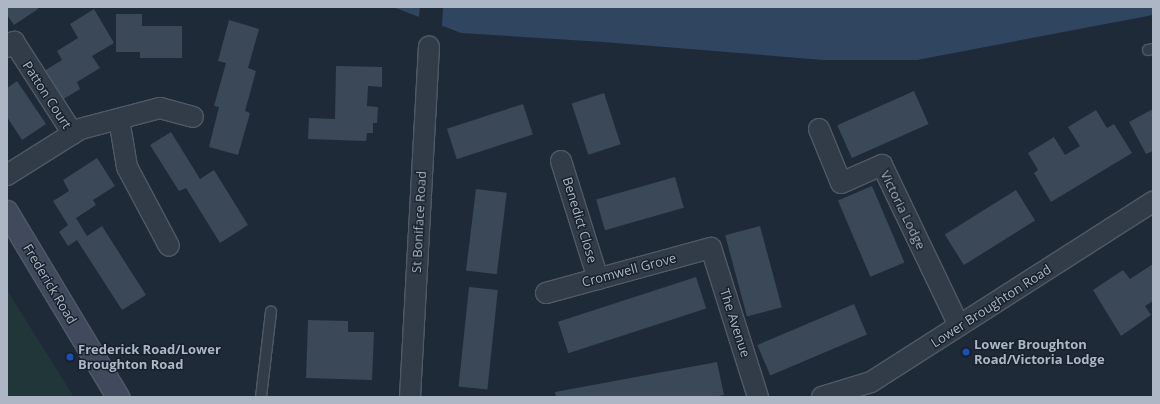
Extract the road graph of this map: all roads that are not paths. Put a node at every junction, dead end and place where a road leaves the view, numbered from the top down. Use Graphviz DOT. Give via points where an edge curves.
graph roads {
  1 [pos="7,47"];
  2 [pos="429,47"];
  3 [pos="193,117"];
  4 [pos="119,119"];
  5 [pos="819,129"];
  6 [pos="72,134"];
  7 [pos="561,161"];
  8 [pos="7,175"];
  9 [pos="1153,202"];
  10 [pos="7,212"];
  11 [pos="169,246"];
  12 [pos="711,248"];
  13 [pos="598,279"];
  14 [pos="546,293"];
  15 [pos="271,312"];
  16 [pos="959,326"];
  17 [pos="118,397"];
  18 [pos="261,397"];
  19 [pos="410,397"];
  20 [pos="758,397"];
  21 [pos="822,397"];
  1 -- 6 [label="street, Patton Court" via="14,42"];
  2 -- 19 [label="street, St Boniface Road"];
  3 -- 4 [label="street, Patton Court" via="160,108"];
  4 -- 6 [label="street, Patton Court" via="80,129"];
  4 -- 11 [label="street" via="127,167"];
  5 -- 16 [label="street, Victoria Lodge" via="841,184 882,165"];
  6 -- 8 [label="street, Patton Court"];
  7 -- 13 [label="street, Benedict Close"];
  9 -- 16 [label="street, Lower Broughton Road"];
  10 -- 17 [label="main road, Frederick Road"];
  12 -- 13 [label="street, Cromwell Grove"];
  12 -- 20 [label="street, The Avenue"];
  13 -- 14 [label="street, Cromwell Grove"];
  15 -- 18 [label="lane"];
  16 -- 21 [label="street, Lower Broughton Road" via="871,382"];
}
